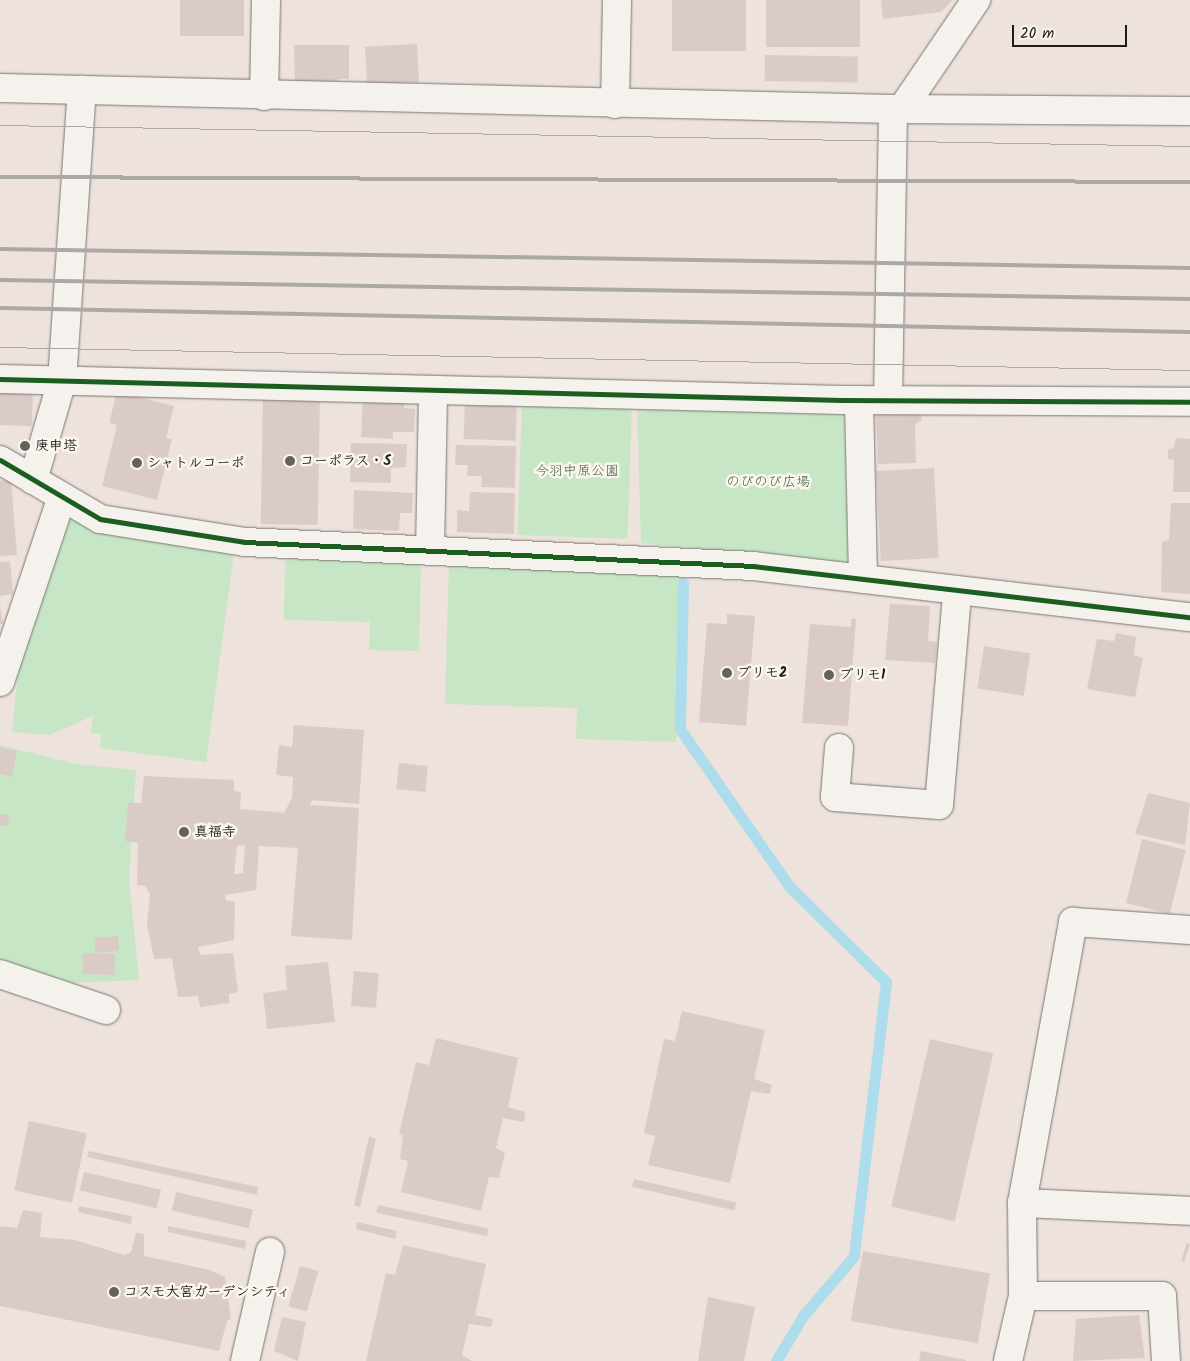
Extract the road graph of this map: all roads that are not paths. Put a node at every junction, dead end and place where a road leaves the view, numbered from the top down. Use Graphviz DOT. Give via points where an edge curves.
graph roads {
  1 [pos="266,0"];
  2 [pos="617,0"];
  3 [pos="976,0"];
  4 [pos="0,88"];
  5 [pos="82,90"];
  6 [pos="264,96"];
  7 [pos="615,104"];
  8 [pos="898,109"];
  9 [pos="1190,111"];
  10 [pos="0,379"];
  11 [pos="62,381"];
  12 [pos="433,390"];
  13 [pos="859,400"];
  14 [pos="888,400"];
  15 [pos="1190,402"];
  16 [pos="0,460"];
  17 [pos="33,480"];
  18 [pos="62,497"];
  19 [pos="430,551"];
  20 [pos="863,579"];
  21 [pos="957,593"];
  22 [pos="1190,617"];
  23 [pos="0,682"];
  24 [pos="839,748"];
  25 [pos="1190,930"];
  26 [pos="0,974"];
  27 [pos="106,1010"];
  28 [pos="1022,1203"];
  29 [pos="1190,1211"];
  30 [pos="270,1252"];
  31 [pos="1023,1296"];
  32 [pos="246,1361"];
  33 [pos="1008,1361"];
  34 [pos="1166,1361"];
  1 -- 6 [label="street"];
  2 -- 7 [label="street"];
  3 -- 8 [label="street"];
  4 -- 5 [label="street"];
  5 -- 6 [label="street"];
  5 -- 11 [label="street"];
  6 -- 7 [label="street"];
  7 -- 8 [label="street"];
  8 -- 9 [label="street"];
  8 -- 14 [label="street"];
  10 -- 11 [label="street"];
  11 -- 12 [label="street"];
  11 -- 17 [label="street"];
  12 -- 13 [label="street"];
  12 -- 19 [label="street"];
  13 -- 14 [label="street"];
  13 -- 20 [label="street"];
  14 -- 15 [label="street"];
  16 -- 17 [label="street"];
  17 -- 18 [label="street"];
  18 -- 19 [label="street" via="100,519 245,542"];
  18 -- 23 [label="street"];
  19 -- 20 [label="street" via="753,566"];
  20 -- 21 [label="street"];
  21 -- 22 [label="street"];
  21 -- 24 [label="street" via="938,805 835,797"];
  25 -- 28 [label="street" via="1073,922"];
  26 -- 27 [label="street"];
  28 -- 29 [label="street"];
  28 -- 31 [label="street"];
  30 -- 32 [label="street"];
  31 -- 33 [label="street"];
  31 -- 34 [label="street" via="1162,1296"];
}
